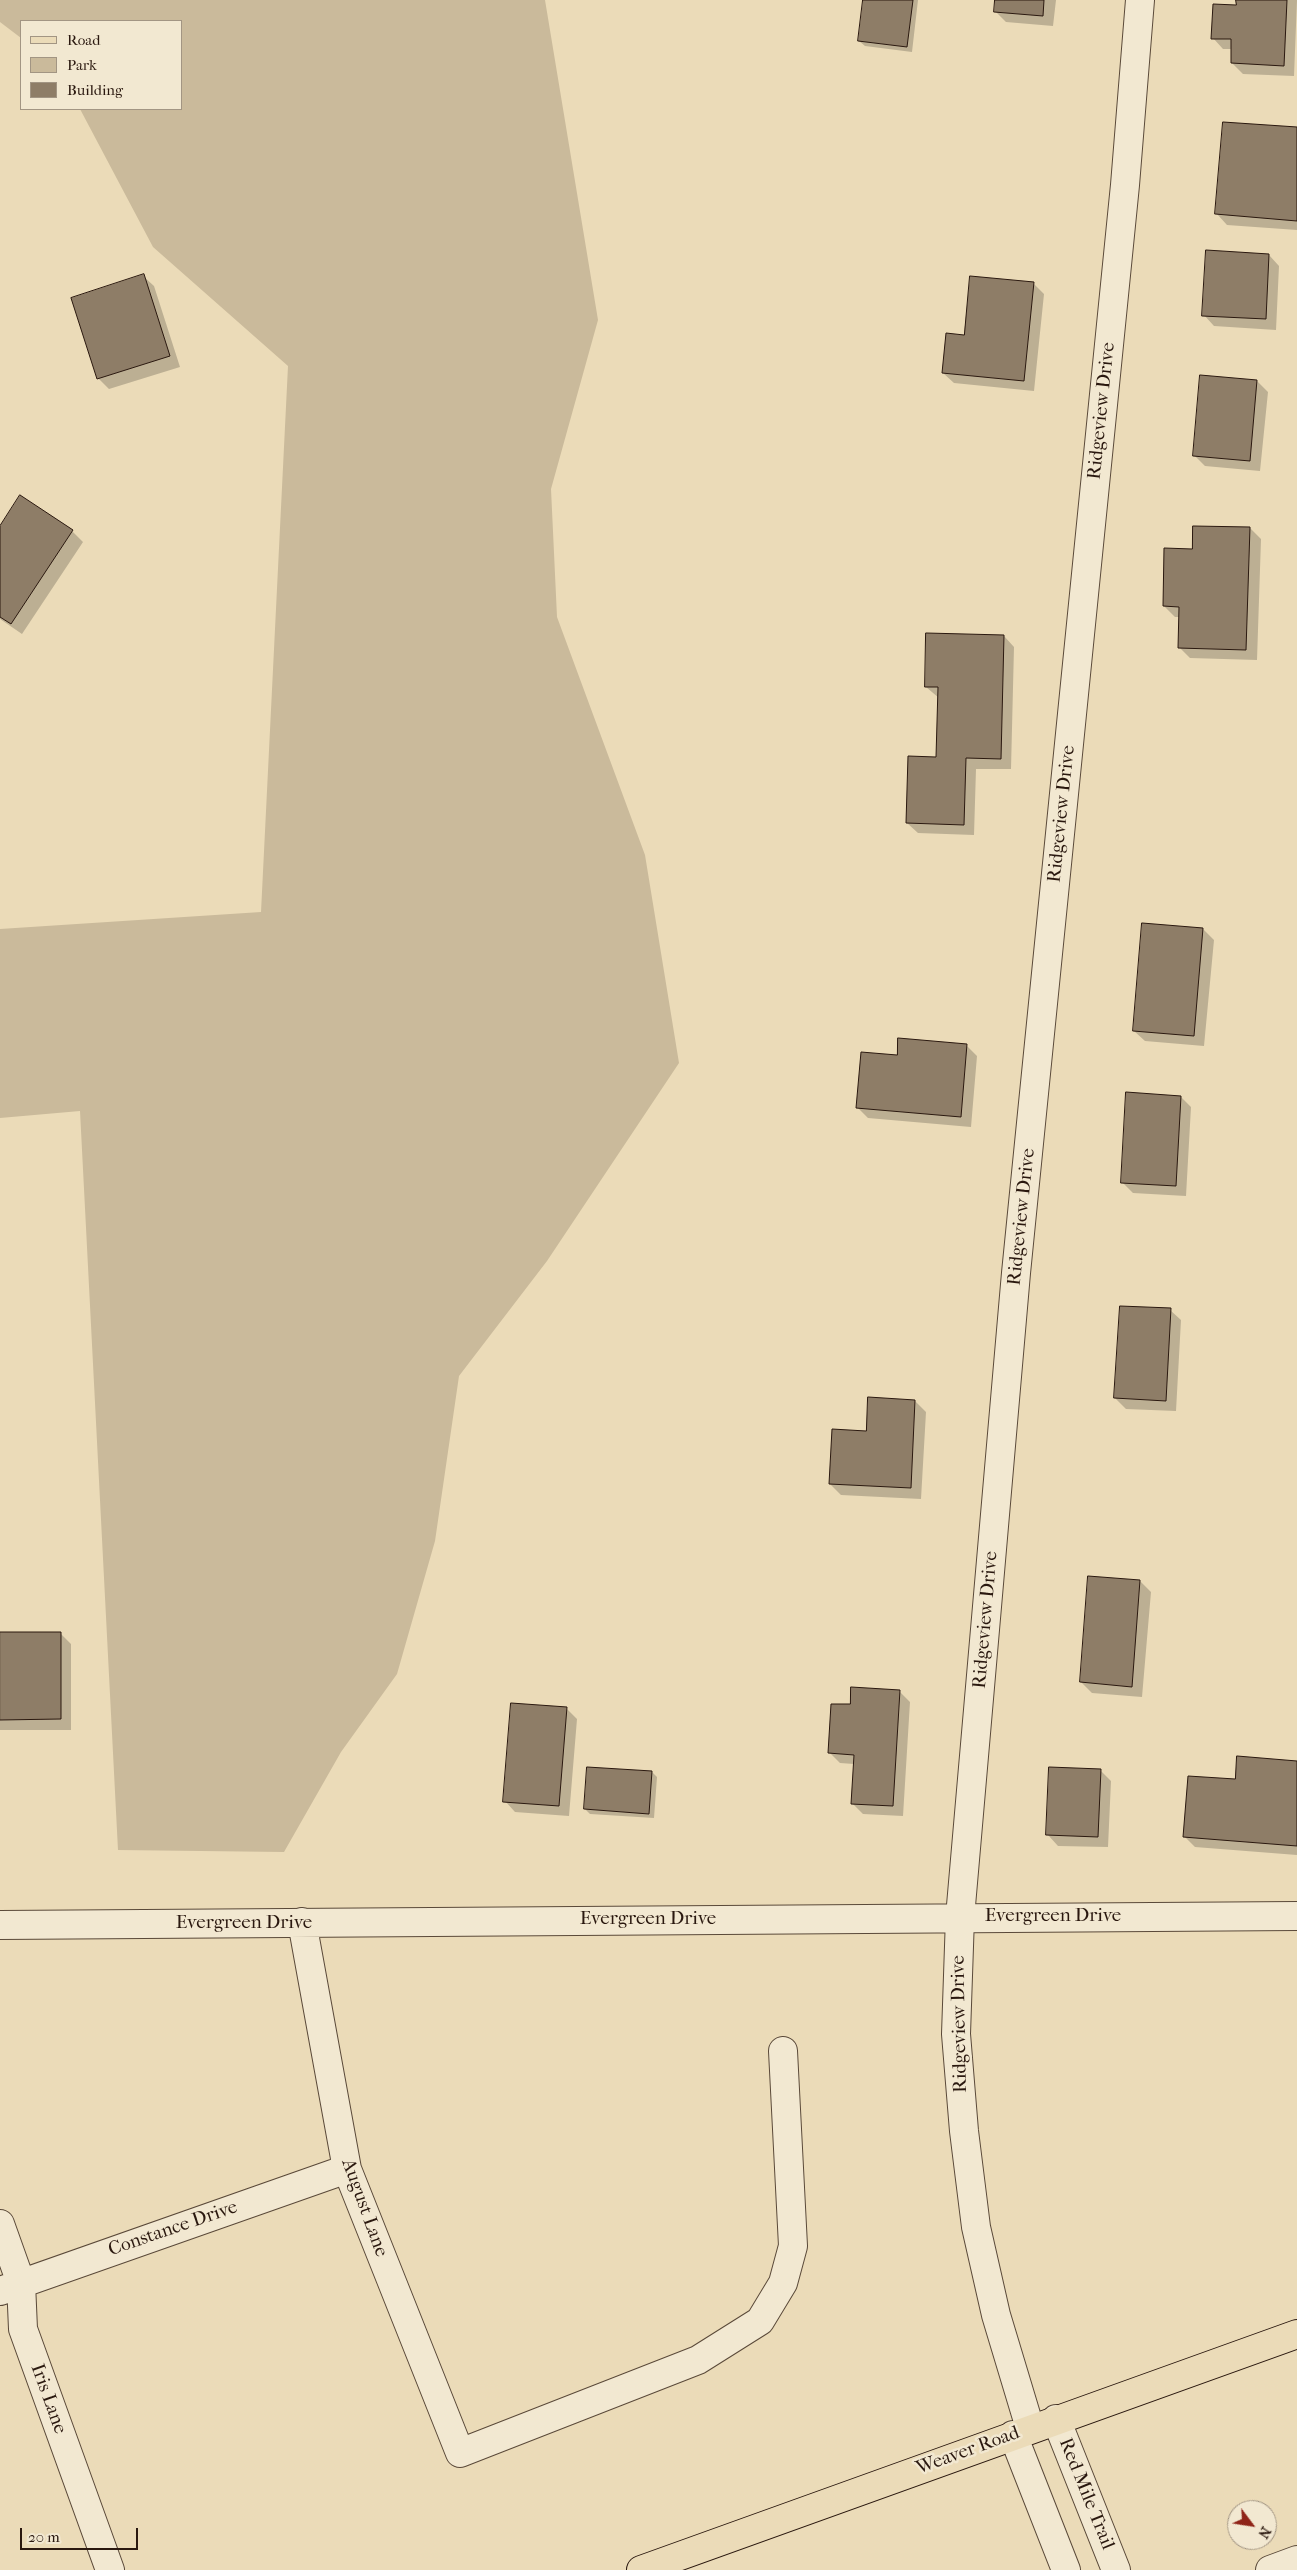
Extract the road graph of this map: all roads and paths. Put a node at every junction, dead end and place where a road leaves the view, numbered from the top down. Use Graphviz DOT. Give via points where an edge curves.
graph roads {
  1 [pos="1140,0"];
  2 [pos="1297,1916"];
  3 [pos="960,1917"];
  4 [pos="302,1922"];
  5 [pos="0,1925"];
  6 [pos="783,2051"];
  7 [pos="347,2169"];
  8 [pos="0,2224"];
  9 [pos="11,2287"];
  10 [pos="1297,2334"];
  11 [pos="1056,2419"];
  12 [pos="1022,2431"];
  13 [pos="1297,2560"];
  14 [pos="110,2570"];
  15 [pos="641,2570"];
  16 [pos="1066,2570"];
  17 [pos="1116,2570"];
  18 [pos="1270,2570"];
  1 -- 3 [label="street, Ridgeview Drive" via="1125,185 1016,1273"];
  2 -- 3 [label="street, Evergreen Drive"];
  3 -- 4 [label="street, Evergreen Drive"];
  3 -- 12 [label="street, Ridgeview Drive" via="956,2034 964,2131 976,2227"];
  4 -- 5 [label="street, Evergreen Drive"];
  4 -- 7 [label="street, August Lane"];
  6 -- 7 [label="street, August Lane" via="793,2246 782,2283 760,2321 698,2360 460,2453"];
  7 -- 9 [label="street, Constance Drive"];
  8 -- 9 [label="street, Iris Lane"];
  9 -- 14 [label="street, Iris Lane"];
  10 -- 11 [label="main road, Weaver Road"];
  11 -- 12 [label="main road, Weaver Road"];
  11 -- 17 [label="street, Red Mile Trail"];
  12 -- 15 [label="main road, Weaver Road"];
  12 -- 16 [label="street"];
  13 -- 18 [label="street"];
}
